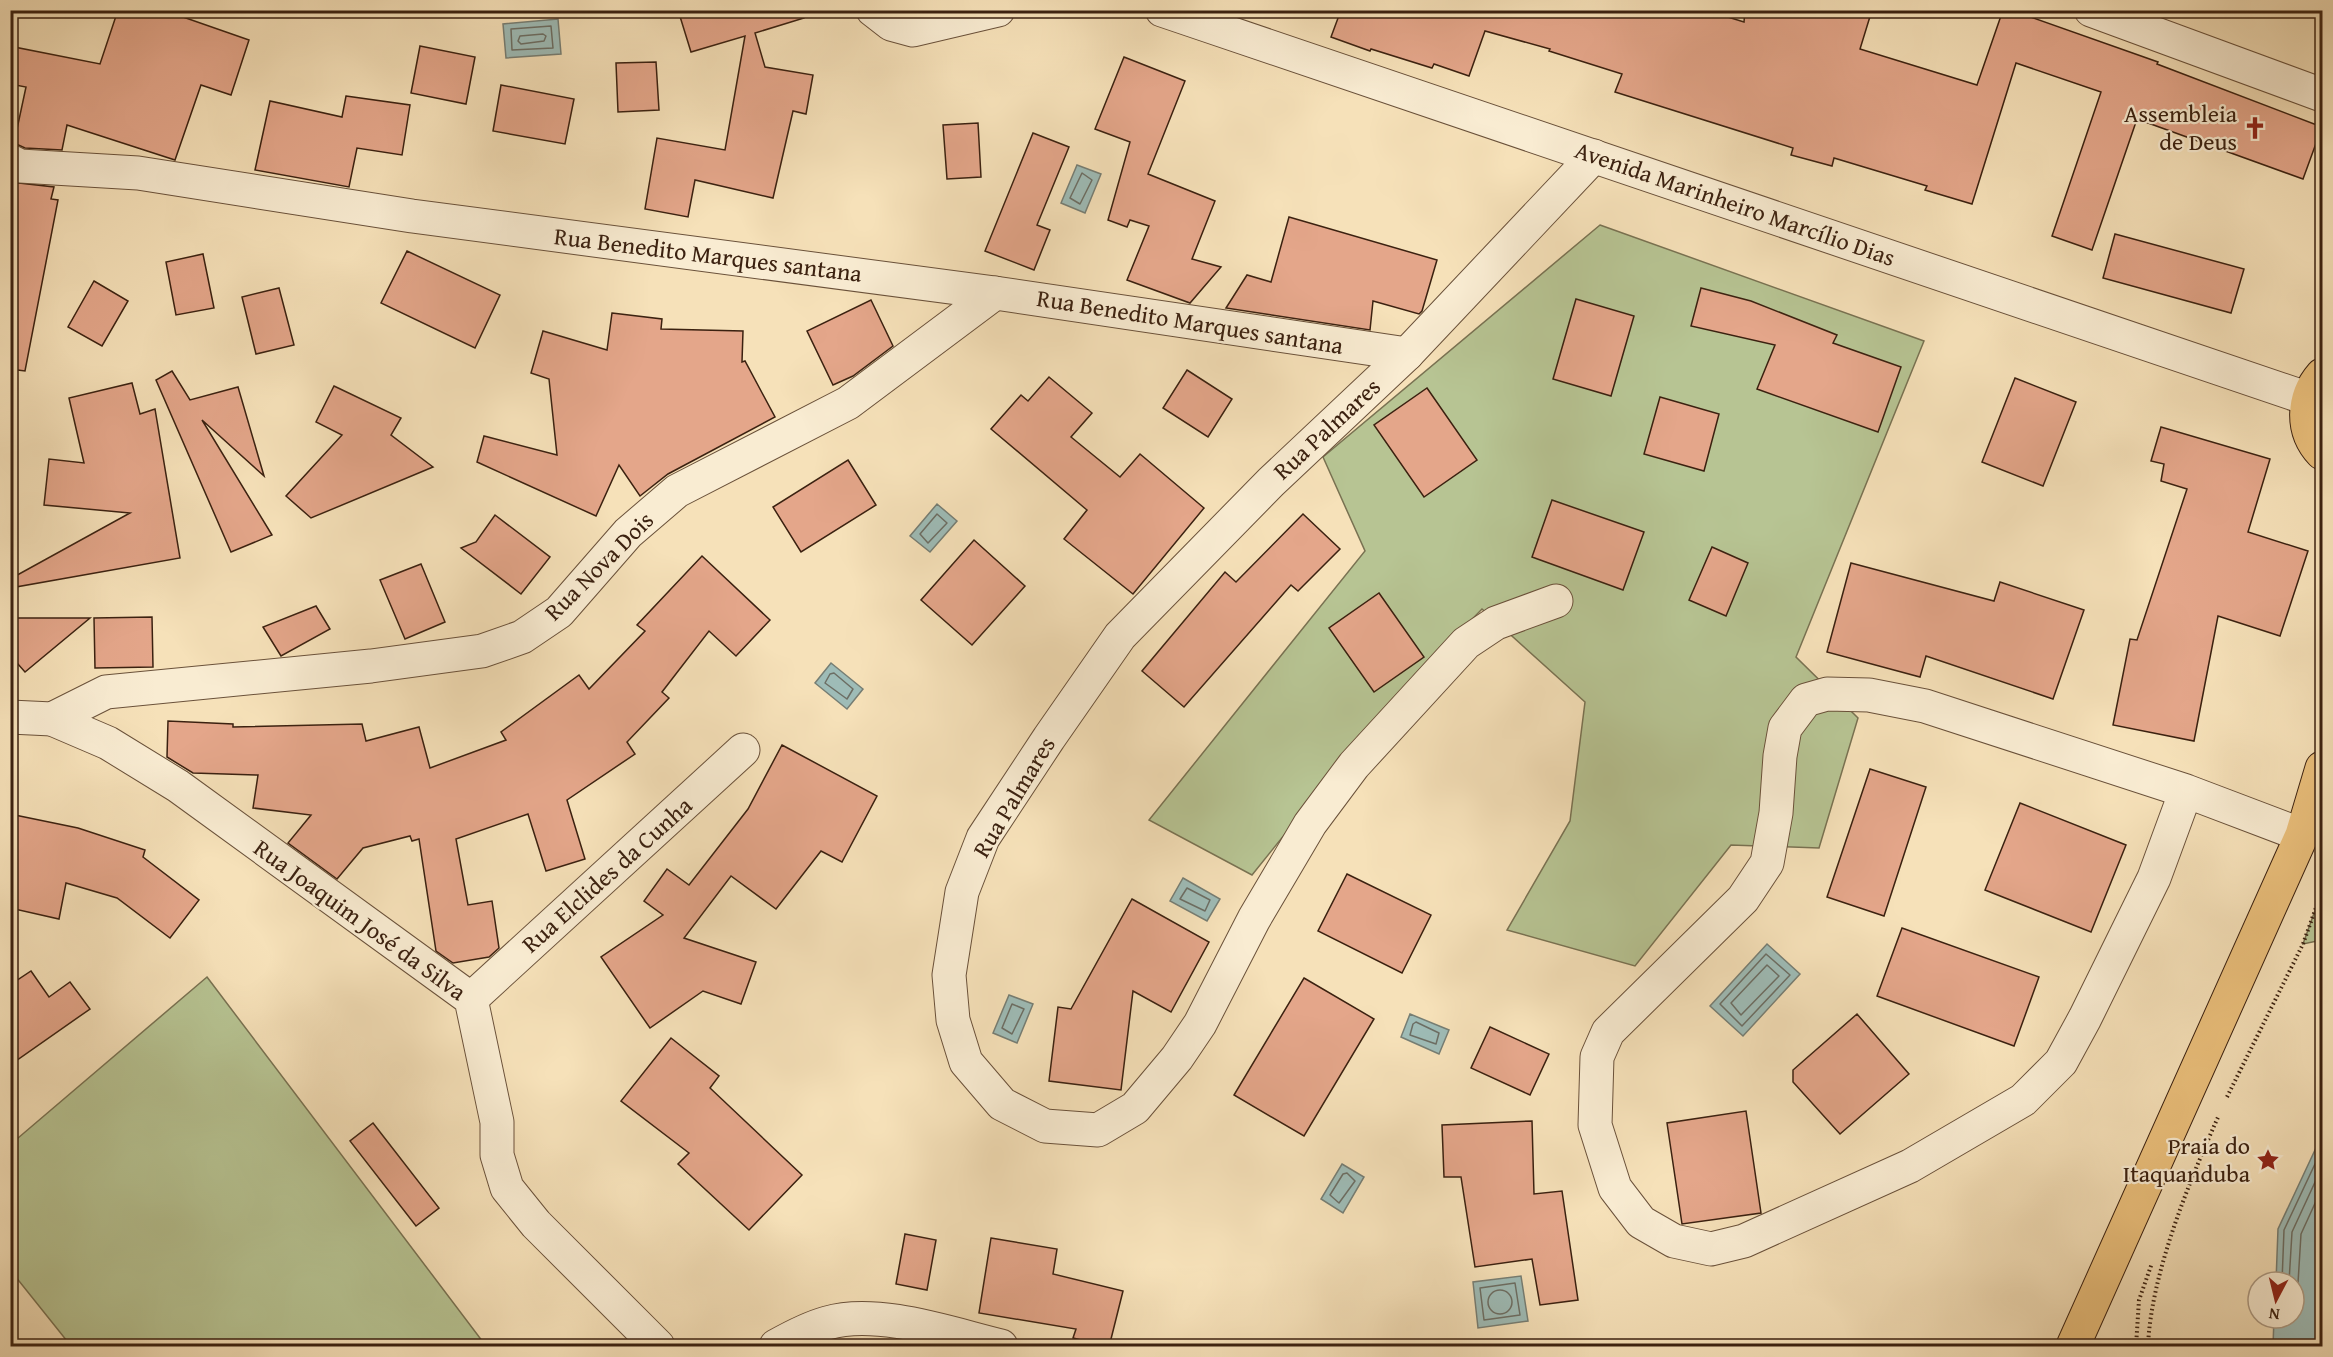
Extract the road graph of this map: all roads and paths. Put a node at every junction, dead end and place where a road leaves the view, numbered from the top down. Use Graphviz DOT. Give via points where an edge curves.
graph roads {
  1 [pos="873,10"];
  2 [pos="998,10"];
  3 [pos="1162,10"];
  4 [pos="2091,10"];
  5 [pos="2322,95"];
  6 [pos="1594,156"];
  7 [pos="10,161"];
  8 [pos="995,293"];
  9 [pos="1407,354"];
  10 [pos="2316,387"];
  11 [pos="2322,453"];
  12 [pos="1556,601"];
  13 [pos="10,717"];
  14 [pos="52,719"];
  15 [pos="743,750"];
  16 [pos="2322,768"];
  17 [pos="2186,791"];
  18 [pos="2302,835"];
  19 [pos="2322,891"];
  20 [pos="471,999"];
  21 [pos="658,1347"];
  22 [pos="776,1347"];
  23 [pos="1001,1347"];
  24 [pos="2073,1347"];
  25 [pos="2148,1347"];
  1 -- 2 [label="street" via="891,24 913,30"];
  3 -- 6 [label="street, Avenida Marinheiro Marcílio Dias"];
  4 -- 5 [label="street"];
  6 -- 9 [label="street, Rua Palmares"];
  6 -- 10 [label="street, Avenida Marinheiro Marcílio Dias"];
  7 -- 8 [label="street, Rua Benedito Marques santana" via="20,166 138,173 412,216"];
  8 -- 9 [label="street, Rua Benedito Marques santana"];
  8 -- 14 [label="street, Rua Nova Dois" via="848,403 677,491 628,533 559,612 522,637 460,654 106,692"];
  9 -- 12 [label="street, Rua Palmares" via="1271,482 1120,636 983,838 962,892 949,975 953,1020 966,1062 1002,1104 1045,1126 1098,1130 1135,1108 1200,1024 1254,919 1299,843 1354,765 1466,643 1496,623"];
  10 -- 11 [label="main road" via="2306,409 2308,430"];
  13 -- 14 [label="street, Rua Nova Dois"];
  14 -- 20 [label="street, Rua Joaquim José da Silva" via="108,743 178,786"];
  15 -- 20 [label="street, Rua Elclides da Cunha"];
  16 -- 18 [label="main road"];
  17 -- 17 [label="street" via="1925,706 1869,695 1827,694 1806,700 1785,728 1767,863 1743,899 1608,1032 1597,1057 1595,1125 1615,1188 1641,1222 1674,1241 1711,1249 1744,1240 1910,1166 2023,1100 2061,1062 2085,1018 2154,878"];
  17 -- 18 [label="street"];
  18 -- 24 [label="main road"];
  19 -- 25 [label="path" via="2303,944 2201,1154 2159,1277"];
  20 -- 21 [label="street, Rua Joaquim José da Silva" via="497,1122 497,1155 507,1188 536,1224"];
  22 -- 23 [label="street" via="828,1322 863,1319 901,1322"];
}
